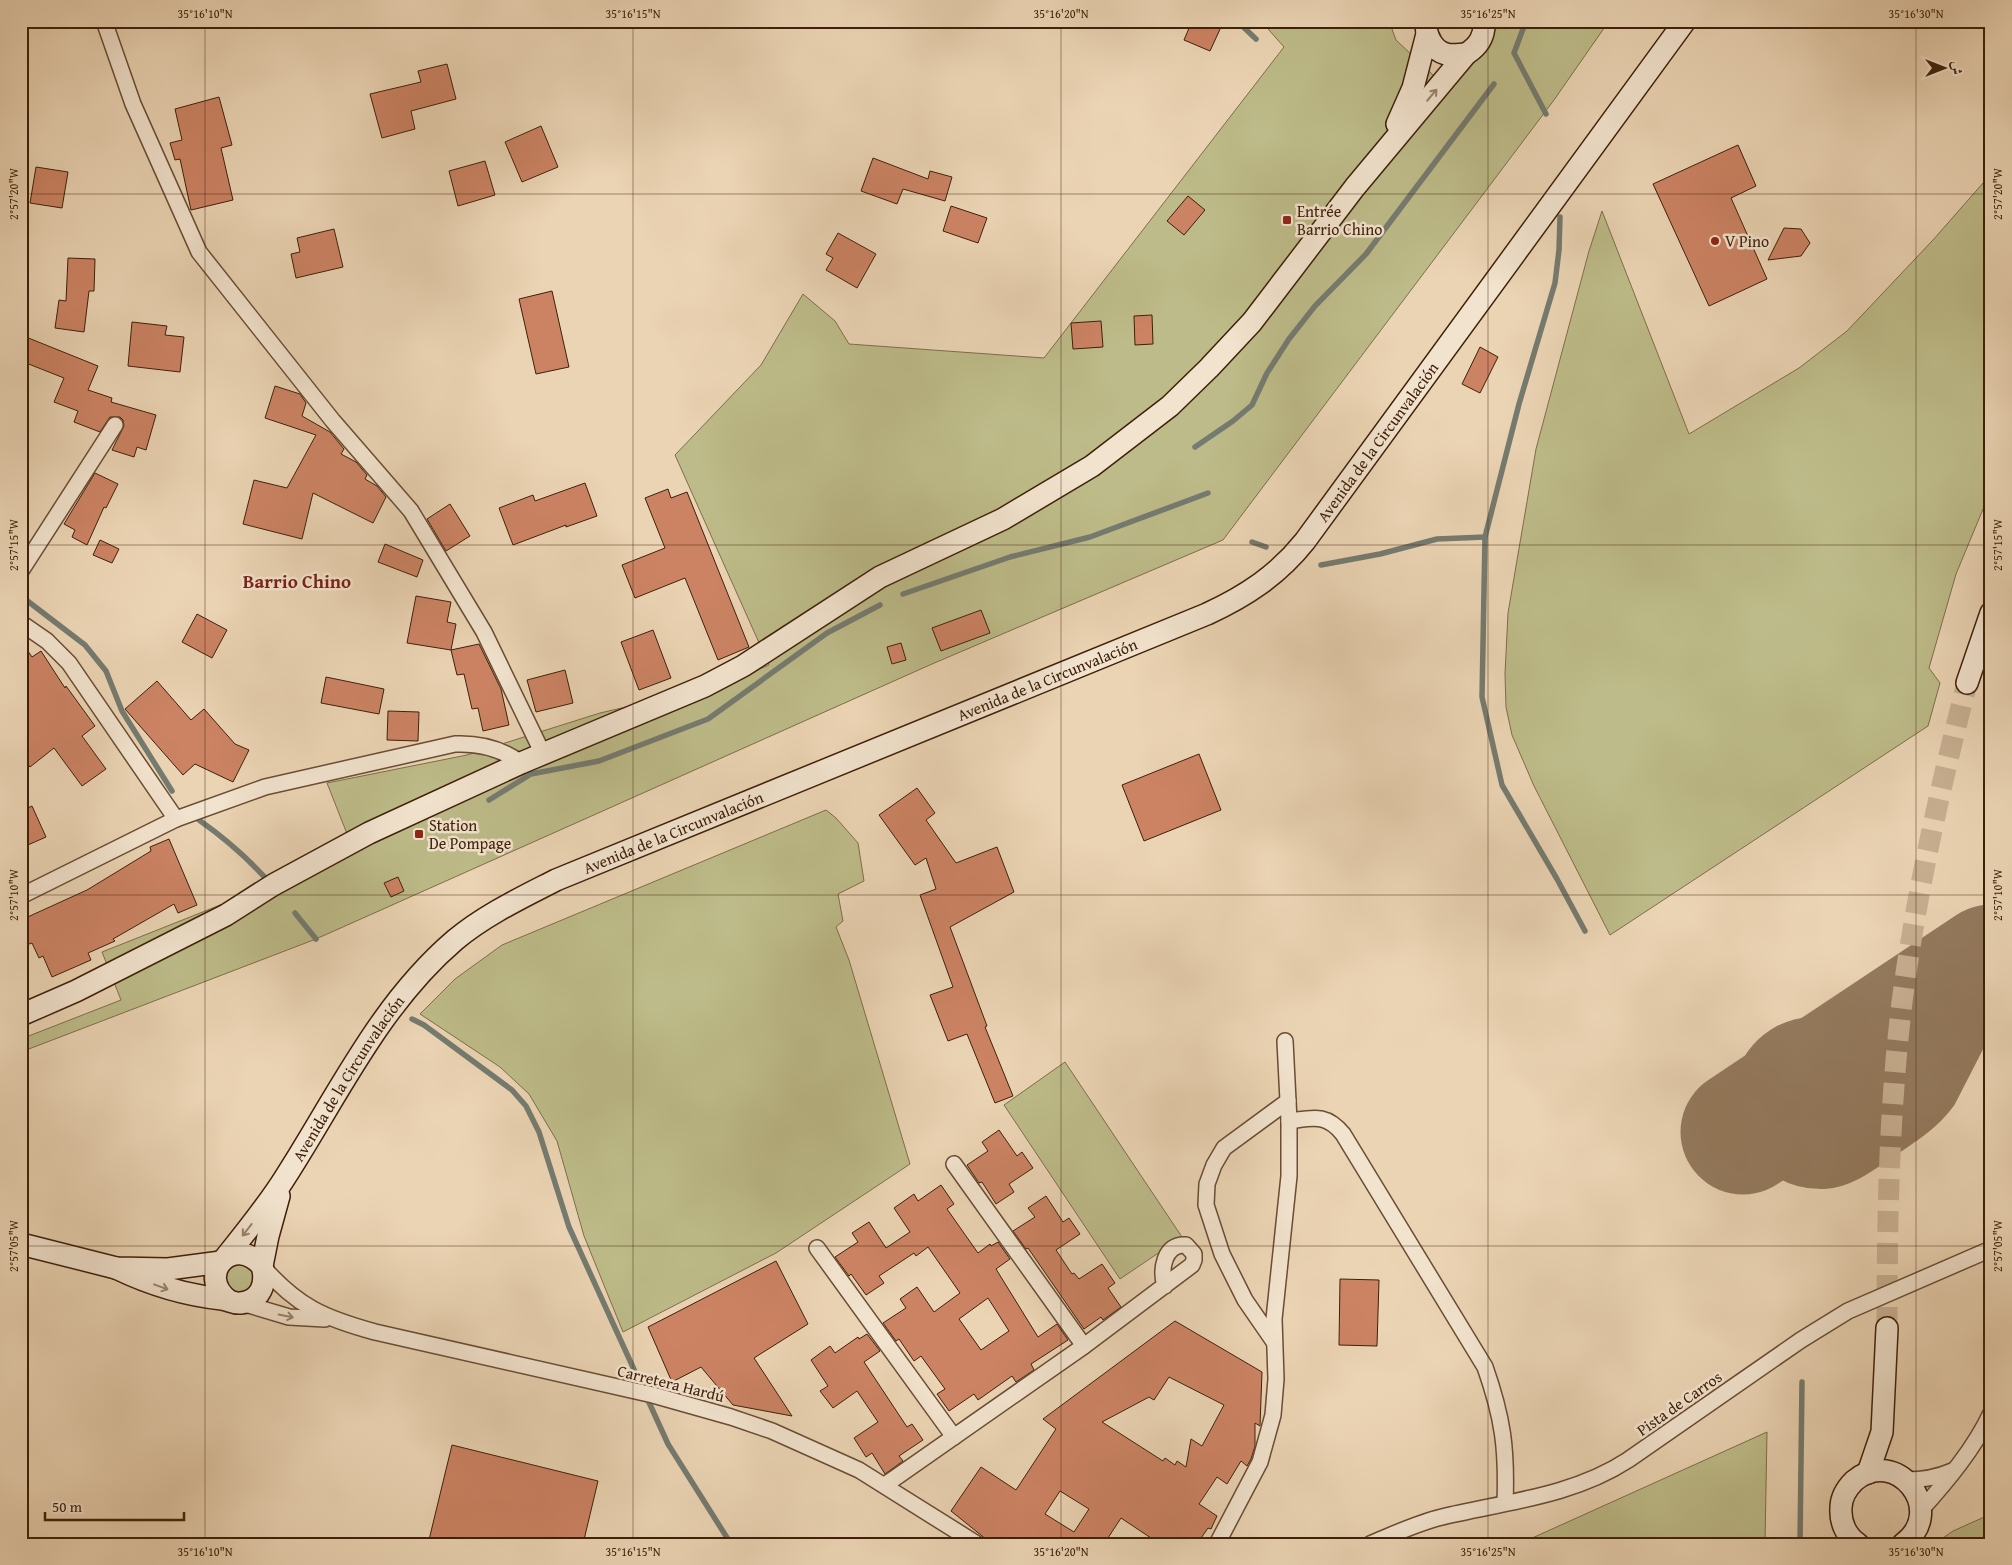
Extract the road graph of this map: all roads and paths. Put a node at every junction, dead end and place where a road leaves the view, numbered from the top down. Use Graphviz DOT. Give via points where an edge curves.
graph roads {
  1 [pos="104,21"];
  2 [pos="1484,21"];
  3 [pos="1685,21"];
  4 [pos="1426,25"];
  5 [pos="1466,54"];
  6 [pos="1377,158"];
  7 [pos="115,425"];
  8 [pos="21,571"];
  9 [pos="1991,613"];
  10 [pos="21,623"];
  11 [pos="1967,683"];
  12 [pos="543,754"];
  13 [pos="521,763"];
  14 [pos="176,819"];
  15 [pos="21,896"];
  16 [pos="21,1015"];
  17 [pos="1285,1041"];
  18 [pos="1288,1101"];
  19 [pos="1289,1121"];
  20 [pos="954,1164"];
  21 [pos="286,1177"];
  22 [pos="21,1244"];
  23 [pos="817,1248"];
  24 [pos="1991,1249"];
  25 [pos="223,1260"];
  26 [pos="262,1266"];
  27 [pos="116,1268"];
  28 [pos="1166,1286"];
  29 [pos="235,1302"];
  30 [pos="332,1320"];
  31 [pos="1888,1328"];
  32 [pos="1274,1342"];
  33 [pos="1084,1346"];
  34 [pos="1991,1413"];
  35 [pos="1882,1432"];
  36 [pos="954,1437"];
  37 [pos="1953,1470"];
  38 [pos="1868,1473"];
  39 [pos="1900,1476"];
  40 [pos="886,1485"];
  41 [pos="1505,1503"];
  42 [pos="1921,1510"];
  43 [pos="977,1544"];
  44 [pos="1217,1544"];
  45 [pos="1370,1544"];
  46 [pos="1858,1544"];
  47 [pos="1903,1544"];
  1 -- 12 [label="street" via="133,104 199,252 333,421 411,511 484,632"];
  2 -- 5 [label="main road" via="1480,41"];
  3 -- 21 [label="main road, Avenida de la Circunvalación" via="1305,542 1279,570 1241,597 1207,614 556,880 480,921 423,970 395,1004"];
  4 -- 5 [label="main road" via="1431,43 1438,50 1447,55"];
  4 -- 6 [label="main road" via="1413,88"];
  6 -- 5 [label="main road, one-way"];
  6 -- 12 [label="main road" via="1252,322 1170,406 1092,466 1003,519 880,576 743,666 697,689"];
  7 -- 8 [label="street"];
  9 -- 11 [label="main road"];
  10 -- 14 [label="street" via="69,663"];
  12 -- 13 [label="main road"];
  13 -- 14 [label="street" via="490,747 455,744 265,787"];
  13 -- 16 [label="main road" via="369,833 226,914 76,991"];
  14 -- 15 [label="street"];
  17 -- 18 [label="street"];
  18 -- 19 [label="street"];
  18 -- 32 [label="street" via="1224,1148 1207,1184 1206,1204 1222,1254 1245,1300"];
  19 -- 32 [label="street" via="1289,1176"];
  19 -- 41 [label="street" via="1328,1120 1343,1134 1485,1367 1503,1430"];
  20 -- 33 [label="street"];
  21 -- 25 [label="main road, one-way"];
  21 -- 26 [label="main road"];
  22 -- 27 [label="main road"];
  23 -- 36 [label="street"];
  24 -- 41 [label="street, Pista de Carros" via="1848,1311 1614,1469 1575,1486"];
  25 -- 26 [label="main road" via="241,1253 249,1255"];
  25 -- 27 [label="main road" via="168,1269"];
  25 -- 29 [label="main road" via="215,1278 221,1294"];
  26 -- 29 [label="main road" via="262,1290 257,1296"];
  26 -- 30 [label="street, Carretera Hardú" via="294,1297"];
  27 -- 29 [label="main road, one-way" via="170,1290"];
  28 -- 33 [label="street"];
  29 -- 30 [label="street, Carretera Hardú, one-way" via="290,1317"];
  30 -- 40 [label="street, Carretera Hardú" via="653,1395 731,1417 839,1460"];
  31 -- 35 [label="main road"];
  32 -- 44 [label="street" via="1275,1397 1269,1434 1254,1476"];
  33 -- 36 [label="street"];
  34 -- 37 [label="street"];
  35 -- 38 [label="main road"];
  35 -- 39 [label="main road"];
  36 -- 40 [label="street"];
  37 -- 39 [label="street" via="1922,1480"];
  37 -- 42 [label="street"];
  38 -- 39 [label="main road" via="1886,1471"];
  38 -- 46 [label="main road" via="1853,1482 1841,1505 1845,1530"];
  39 -- 42 [label="main road" via="1916,1494"];
  40 -- 43 [label="street, Carretera Hardú"];
  41 -- 45 [label="street, Pista de Carros" via="1429,1520"];
  42 -- 47 [label="main road" via="1918,1526"];
}
